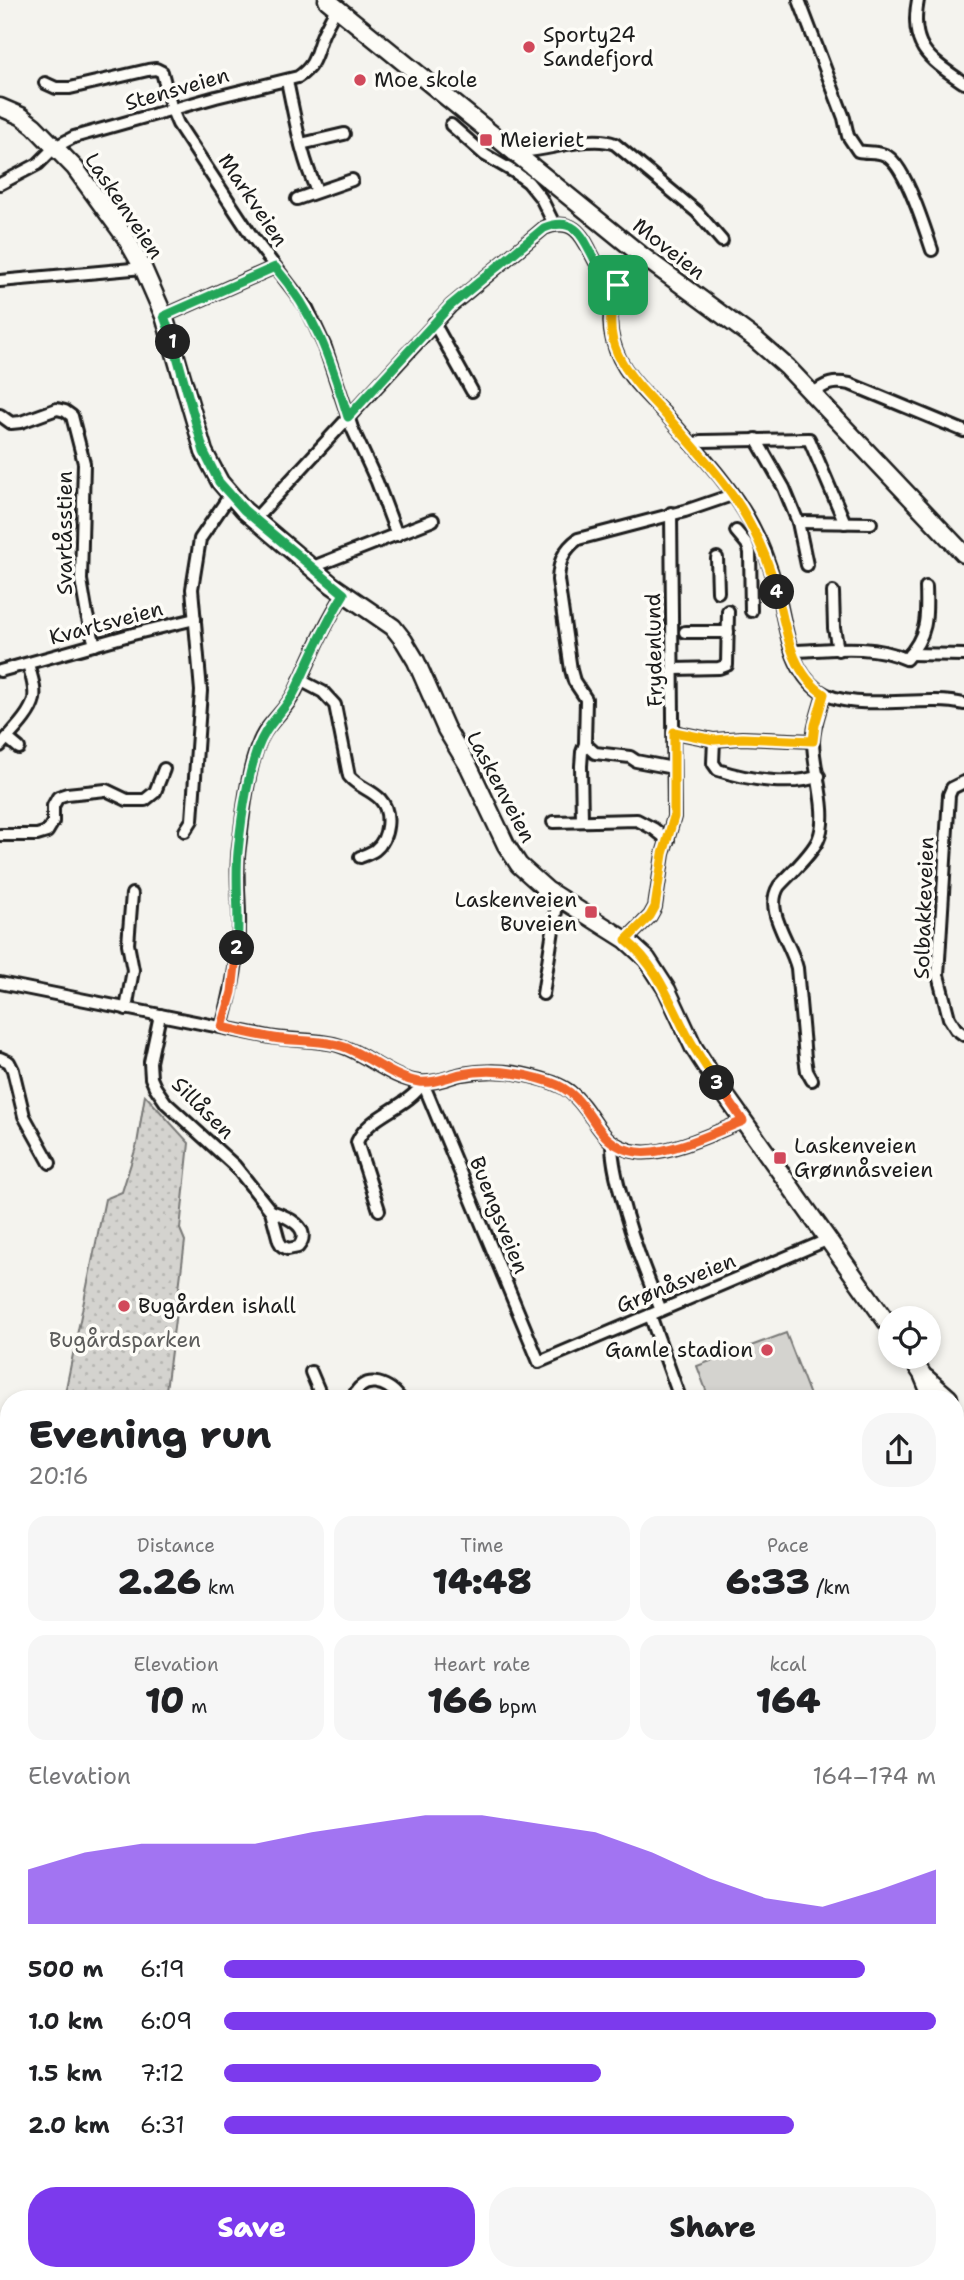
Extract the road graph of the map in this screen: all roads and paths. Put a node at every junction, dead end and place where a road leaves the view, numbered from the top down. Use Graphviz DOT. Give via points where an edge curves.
graph roads {
  1 [pos="799,0"];
  2 [pos="918,0"];
  3 [pos="332,4"];
  4 [pos="287,80"];
  5 [pos="46,83"];
  6 [pos="964,83"];
  7 [pos="0,107"];
  8 [pos="172,110"];
  9 [pos="451,125"];
  10 [pos="344,134"];
  11 [pos="301,144"];
  12 [pos="55,147"];
  13 [pos="520,157"];
  14 [pos="352,180"];
  15 [pos="0,184"];
  16 [pos="317,191"];
  17 [pos="297,199"];
  18 [pos="554,224"];
  19 [pos="722,242"];
  20 [pos="932,250"];
  21 [pos="641,255"];
  22 [pos="275,267"];
  23 [pos="143,268"];
  24 [pos="0,281"];
  25 [pos="618,285"];
  26 [pos="164,316"];
  27 [pos="434,323"];
  28 [pos="472,391"];
  29 [pos="812,394"];
  30 [pos="0,415"];
  31 [pos="348,417"];
  32 [pos="964,431"];
  33 [pos="756,439"];
  34 [pos="692,445"];
  35 [pos="230,495"];
  36 [pos="732,495"];
  37 [pos="671,513"];
  38 [pos="255,519"];
  39 [pos="433,520"];
  40 [pos="798,522"];
  41 [pos="845,523"];
  42 [pos="871,523"];
  43 [pos="736,531"];
  44 [pos="397,535"];
  45 [pos="964,554"];
  46 [pos="717,558"];
  47 [pos="807,565"];
  48 [pos="313,567"];
  49 [pos="926,587"];
  50 [pos="718,592"];
  51 [pos="833,592"];
  52 [pos="344,594"];
  53 [pos="728,611"];
  54 [pos="751,611"];
  55 [pos="195,620"];
  56 [pos="685,632"];
  57 [pos="728,632"];
  58 [pos="95,645"];
  59 [pos="838,650"];
  60 [pos="792,651"];
  61 [pos="910,654"];
  62 [pos="964,655"];
  63 [pos="28,664"];
  64 [pos="674,669"];
  65 [pos="0,671"];
  66 [pos="300,680"];
  67 [pos="824,694"];
  68 [pos="964,704"];
  69 [pos="674,732"];
  70 [pos="714,740"];
  71 [pos="813,741"];
  72 [pos="4,742"];
  73 [pos="585,744"];
  74 [pos="19,748"];
  75 [pos="673,768"];
  76 [pos="164,769"];
  77 [pos="819,776"];
  78 [pos="964,782"];
  79 [pos="582,820"];
  80 [pos="553,822"];
  81 [pos="185,831"];
  82 [pos="0,835"];
  83 [pos="668,840"];
  84 [pos="360,857"];
  85 [pos="132,894"];
  86 [pos="558,898"];
  87 [pos="626,940"];
  88 [pos="0,983"];
  89 [pos="543,994"];
  90 [pos="126,1009"];
  91 [pos="160,1015"];
  92 [pos="222,1027"];
  93 [pos="964,1035"];
  94 [pos="0,1058"];
  95 [pos="813,1080"];
  96 [pos="423,1083"];
  97 [pos="743,1121"];
  98 [pos="612,1144"];
  99 [pos="50,1163"];
  100 [pos="379,1210"];
  101 [pos="271,1211"];
  102 [pos="827,1240"];
  103 [pos="878,1310"];
  104 [pos="655,1312"];
  105 [pos="539,1362"];
  106 [pos="919,1369"];
  107 [pos="311,1372"];
  108 [pos="922,1374"];
  109 [pos="319,1390"];
  110 [pos="358,1390"];
  111 [pos="391,1390"];
  112 [pos="678,1390"];
  113 [pos="929,1390"];
  114 [pos="940,1390"];
  1 -- 20 [label="street" via="848,136 858,151 892,158"];
  2 -- 6 [label="street" via="917,31 923,49"];
  3 -- 4 [label="street, Stensveien" via="308,71"];
  3 -- 13 [label="street, Moveien"];
  4 -- 8 [label="street, Stensveien"];
  4 -- 11 [label="street"];
  5 -- 8 [label="street, Markveien" via="70,88 156,69 164,77"];
  7 -- 12 [label="street, Laskenveien" via="21,116"];
  8 -- 12 [label="street, Stensveien" via="74,136"];
  8 -- 22 [label="street, Markveien"];
  9 -- 18 [label="street" via="485,155 528,183"];
  10 -- 11 [label="street"];
  11 -- 16 [label="street"];
  12 -- 15 [label="street, Stensveien" via="38,164"];
  12 -- 23 [label="street, Laskenveien" via="94,193"];
  13 -- 19 [label="street" via="525,151 577,143 615,144 697,212"];
  13 -- 21 [label="street, Moveien"];
  14 -- 16 [label="street"];
  16 -- 17 [label="street"];
  18 -- 25 [label="street" via="572,227 584,237 601,274"];
  18 -- 27 [label="street" via="534,234"];
  21 -- 25 [label="street"];
  21 -- 29 [label="street, Moveien" via="755,339"];
  22 -- 26 [label="street"];
  22 -- 31 [label="street, Markveien" via="317,329"];
  23 -- 24 [label="street"];
  23 -- 26 [label="street, Laskenveien"];
  25 -- 34 [label="street" via="610,323 623,368"];
  26 -- 35 [label="street, Laskenveien" via="204,452"];
  27 -- 28 [label="street"];
  27 -- 31 [label="street"];
  29 -- 32 [label="street" via="824,384 850,384"];
  29 -- 45 [label="street, Moveien"];
  30 -- 58 [label="street, Svartåsstien" via="11,422 57,409 72,416 84,463 81,580"];
  31 -- 38 [label="street"];
  31 -- 44 [label="street, Markveien"];
  33 -- 34 [label="street" via="701,440"];
  33 -- 40 [label="street"];
  33 -- 41 [label="street" via="809,439"];
  34 -- 36 [label="street"];
  35 -- 38 [label="street, Laskenveien"];
  35 -- 55 [label="street" via="201,539 192,589"];
  36 -- 37 [label="street"];
  36 -- 60 [label="street" via="751,522 768,560"];
  37 -- 64 [label="street, Frydenlund"];
  37 -- 73 [label="street" via="578,539 559,565 570,670 586,699"];
  38 -- 48 [label="street, Laskenveien"];
  39 -- 44 [label="street"];
  40 -- 41 [label="street"];
  40 -- 47 [label="street"];
  41 -- 42 [label="street"];
  43 -- 54 [label="street" via="749,548"];
  44 -- 48 [label="street"];
  46 -- 50 [label="street"];
  48 -- 52 [label="street, Laskenveien"];
  49 -- 61 [label="street" via="926,625"];
  51 -- 59 [label="street"];
  52 -- 66 [label="street"];
  52 -- 86 [label="street, Laskenveien" via="387,621 404,641 506,845 525,872"];
  53 -- 57 [label="street"];
  55 -- 58 [label="street, Kvartsveien"];
  55 -- 81 [label="street" via="201,691 191,820"];
  56 -- 57 [label="street"];
  57 -- 64 [label="street" via="727,665"];
  58 -- 63 [label="street, Kvartsveien"];
  59 -- 60 [label="street"];
  59 -- 61 [label="street" via="888,652 906,659"];
  60 -- 67 [label="street" via="805,677"];
  61 -- 62 [label="street"];
  63 -- 65 [label="street, Kvartsveien"];
  63 -- 72 [label="street, Kvartsveien" via="34,699"];
  64 -- 69 [label="street, Frydenlund"];
  66 -- 84 [label="street" via="323,692 335,705 349,776 383,802 386,810 381,844"];
  66 -- 92 [label="street" via="258,746 249,784 238,850 235,966"];
  67 -- 68 [label="street" via="853,701 933,699"];
  67 -- 71 [label="street"];
  69 -- 70 [label="street"];
  69 -- 75 [label="street, Frydenlund"];
  70 -- 71 [label="street"];
  70 -- 77 [label="street" via="713,763 718,770 758,780"];
  71 -- 77 [label="street"];
  72 -- 74 [label="street, Kvartsveien"];
  73 -- 75 [label="street" via="595,753"];
  73 -- 79 [label="street"];
  75 -- 83 [label="street, Frydenlund" via="674,817"];
  76 -- 82 [label="street" via="155,792 145,800 127,800 106,790 67,793 55,801 47,832"];
  77 -- 95 [label="street" via="818,840 779,886 773,902 797,968 805,1058"];
  78 -- 93 [label="street, Solbakkeveien" via="949,795 937,961 949,1018"];
  79 -- 80 [label="street"];
  79 -- 83 [label="street" via="637,820"];
  83 -- 87 [label="street, Frydenlund" via="655,907"];
  85 -- 90 [label="street" via="128,944 133,970"];
  86 -- 87 [label="street, Laskenveien"];
  86 -- 89 [label="street"];
  87 -- 97 [label="street, Laskenveien" via="654,969 694,1048"];
  88 -- 90 [label="street"];
  90 -- 91 [label="street"];
  91 -- 92 [label="street"];
  91 -- 101 [label="street, Sillåsen" via="150,1062 155,1087 166,1103 235,1166"];
  92 -- 96 [label="street" via="348,1048 408,1080"];
  94 -- 99 [label="street" via="13,1070 24,1116"];
  96 -- 98 [label="street" via="502,1071 553,1083 578,1099"];
  96 -- 100 [label="street" via="360,1133 357,1142"];
  96 -- 105 [label="street, Buengsveien"];
  97 -- 98 [label="street" via="650,1153"];
  97 -- 102 [label="street, Laskenveien"];
  98 -- 104 [label="street" via="626,1218"];
  102 -- 103 [label="street, Laskenveien"];
  102 -- 104 [label="street, Grønåsveien"];
  104 -- 105 [label="street, Grønåsveien"];
  104 -- 112 [label="street"];
  106 -- 108 [label="street"];
  107 -- 109 [label="street"];
  108 -- 113 [label="street"];
  108 -- 114 [label="street"];
  110 -- 111 [label="street" via="369,1382"];
}
